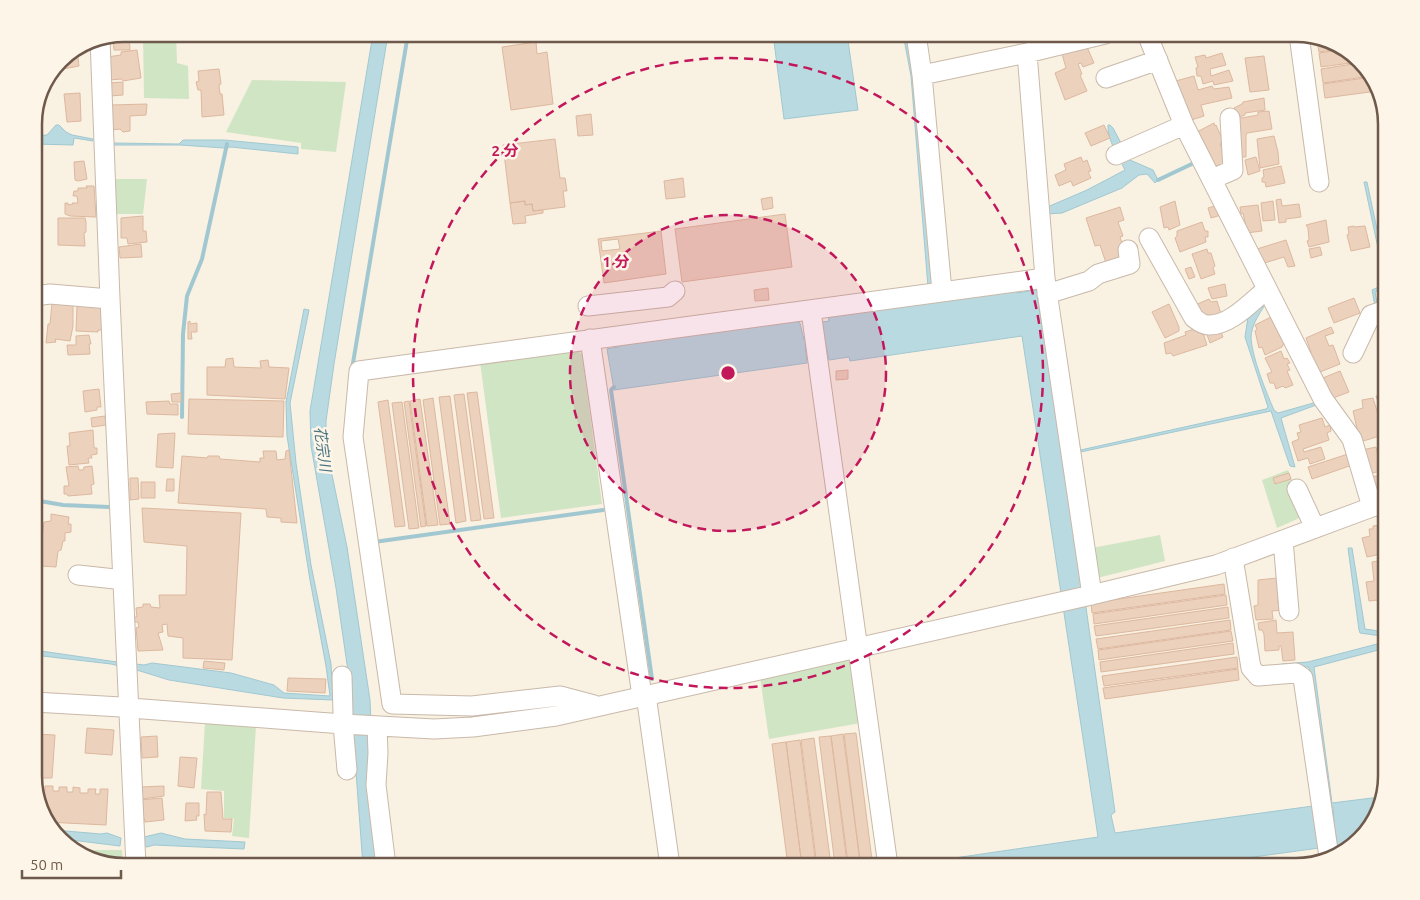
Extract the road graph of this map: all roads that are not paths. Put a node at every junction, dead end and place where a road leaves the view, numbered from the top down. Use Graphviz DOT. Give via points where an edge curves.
graph roads {
  1 [pos="917,42"];
  2 [pos="1072,42"];
  3 [pos="1151,42"];
  4 [pos="1300,42"];
  5 [pos="100,47"];
  6 [pos="1027,53"];
  7 [pos="1158,60"];
  8 [pos="922,75"];
  9 [pos="1106,78"];
  10 [pos="1230,118"];
  11 [pos="1184,125"];
  12 [pos="1116,155"];
  13 [pos="1212,179"];
  14 [pos="1319,182"];
  15 [pos="1149,238"];
  16 [pos="1128,250"];
  17 [pos="1046,286"];
  18 [pos="1267,289"];
  19 [pos="675,291"];
  20 [pos="942,291"];
  21 [pos="43,295"];
  22 [pos="110,299"];
  23 [pos="588,306"];
  24 [pos="811,311"];
  25 [pos="1378,313"];
  26 [pos="590,339"];
  27 [pos="1353,353"];
  28 [pos="1297,489"];
  29 [pos="1378,504"];
  30 [pos="1378,506"];
  31 [pos="1316,528"];
  32 [pos="1283,540"];
  33 [pos="1233,558"];
  34 [pos="78,575"];
  35 [pos="115,579"];
  36 [pos="1089,596"];
  37 [pos="1289,611"];
  38 [pos="857,647"];
  39 [pos="342,676"];
  40 [pos="644,695"];
  41 [pos="43,703"];
  42 [pos="597,706"];
  43 [pos="125,708"];
  44 [pos="344,721"];
  45 [pos="376,726"];
  46 [pos="347,770"];
  47 [pos="1328,851"];
  48 [pos="135,858"];
  49 [pos="385,858"];
  50 [pos="669,858"];
  51 [pos="887,858"];
  1 -- 8 [label="street"];
  2 -- 6 [label="street"];
  3 -- 7 [label="street"];
  4 -- 14 [label="street"];
  5 -- 22 [label="street"];
  6 -- 8 [label="street"];
  6 -- 17 [label="street"];
  7 -- 9 [label="street"];
  7 -- 11 [label="street"];
  8 -- 20 [label="street"];
  10 -- 13 [label="street" via="1233,170"];
  11 -- 12 [label="street"];
  11 -- 13 [label="street"];
  13 -- 18 [label="street"];
  15 -- 18 [label="street" via="1194,318 1206,325 1234,316"];
  16 -- 17 [label="street" via="1130,264 1098,274 1089,281"];
  17 -- 20 [label="street"];
  17 -- 36 [label="street"];
  18 -- 29 [label="street" via="1323,399 1352,439"];
  19 -- 23 [label="street" via="668,297"];
  20 -- 24 [label="street"];
  21 -- 22 [label="street"];
  22 -- 43 [label="street"];
  24 -- 26 [label="street"];
  24 -- 38 [label="street"];
  25 -- 27 [label="street" via="1371,315"];
  26 -- 40 [label="street"];
  26 -- 42 [label="street" via="359,371 354,437 392,704 472,706 560,696"];
  28 -- 31 [label="street"];
  30 -- 31 [label="street"];
  31 -- 32 [label="street"];
  32 -- 33 [label="street"];
  32 -- 37 [label="street"];
  33 -- 36 [label="street"];
  33 -- 47 [label="street" via="1251,668 1258,676 1296,673 1303,678"];
  34 -- 35 [label="street"];
  36 -- 38 [label="street"];
  38 -- 40 [label="street"];
  38 -- 51 [label="street"];
  39 -- 44 [label="street"];
  40 -- 42 [label="street"];
  40 -- 50 [label="street"];
  41 -- 43 [label="street"];
  42 -- 45 [label="street" via="556,716 473,727"];
  43 -- 44 [label="street"];
  43 -- 48 [label="street"];
  44 -- 45 [label="street"];
  44 -- 46 [label="street"];
  45 -- 49 [label="street" via="376,785"];
}
